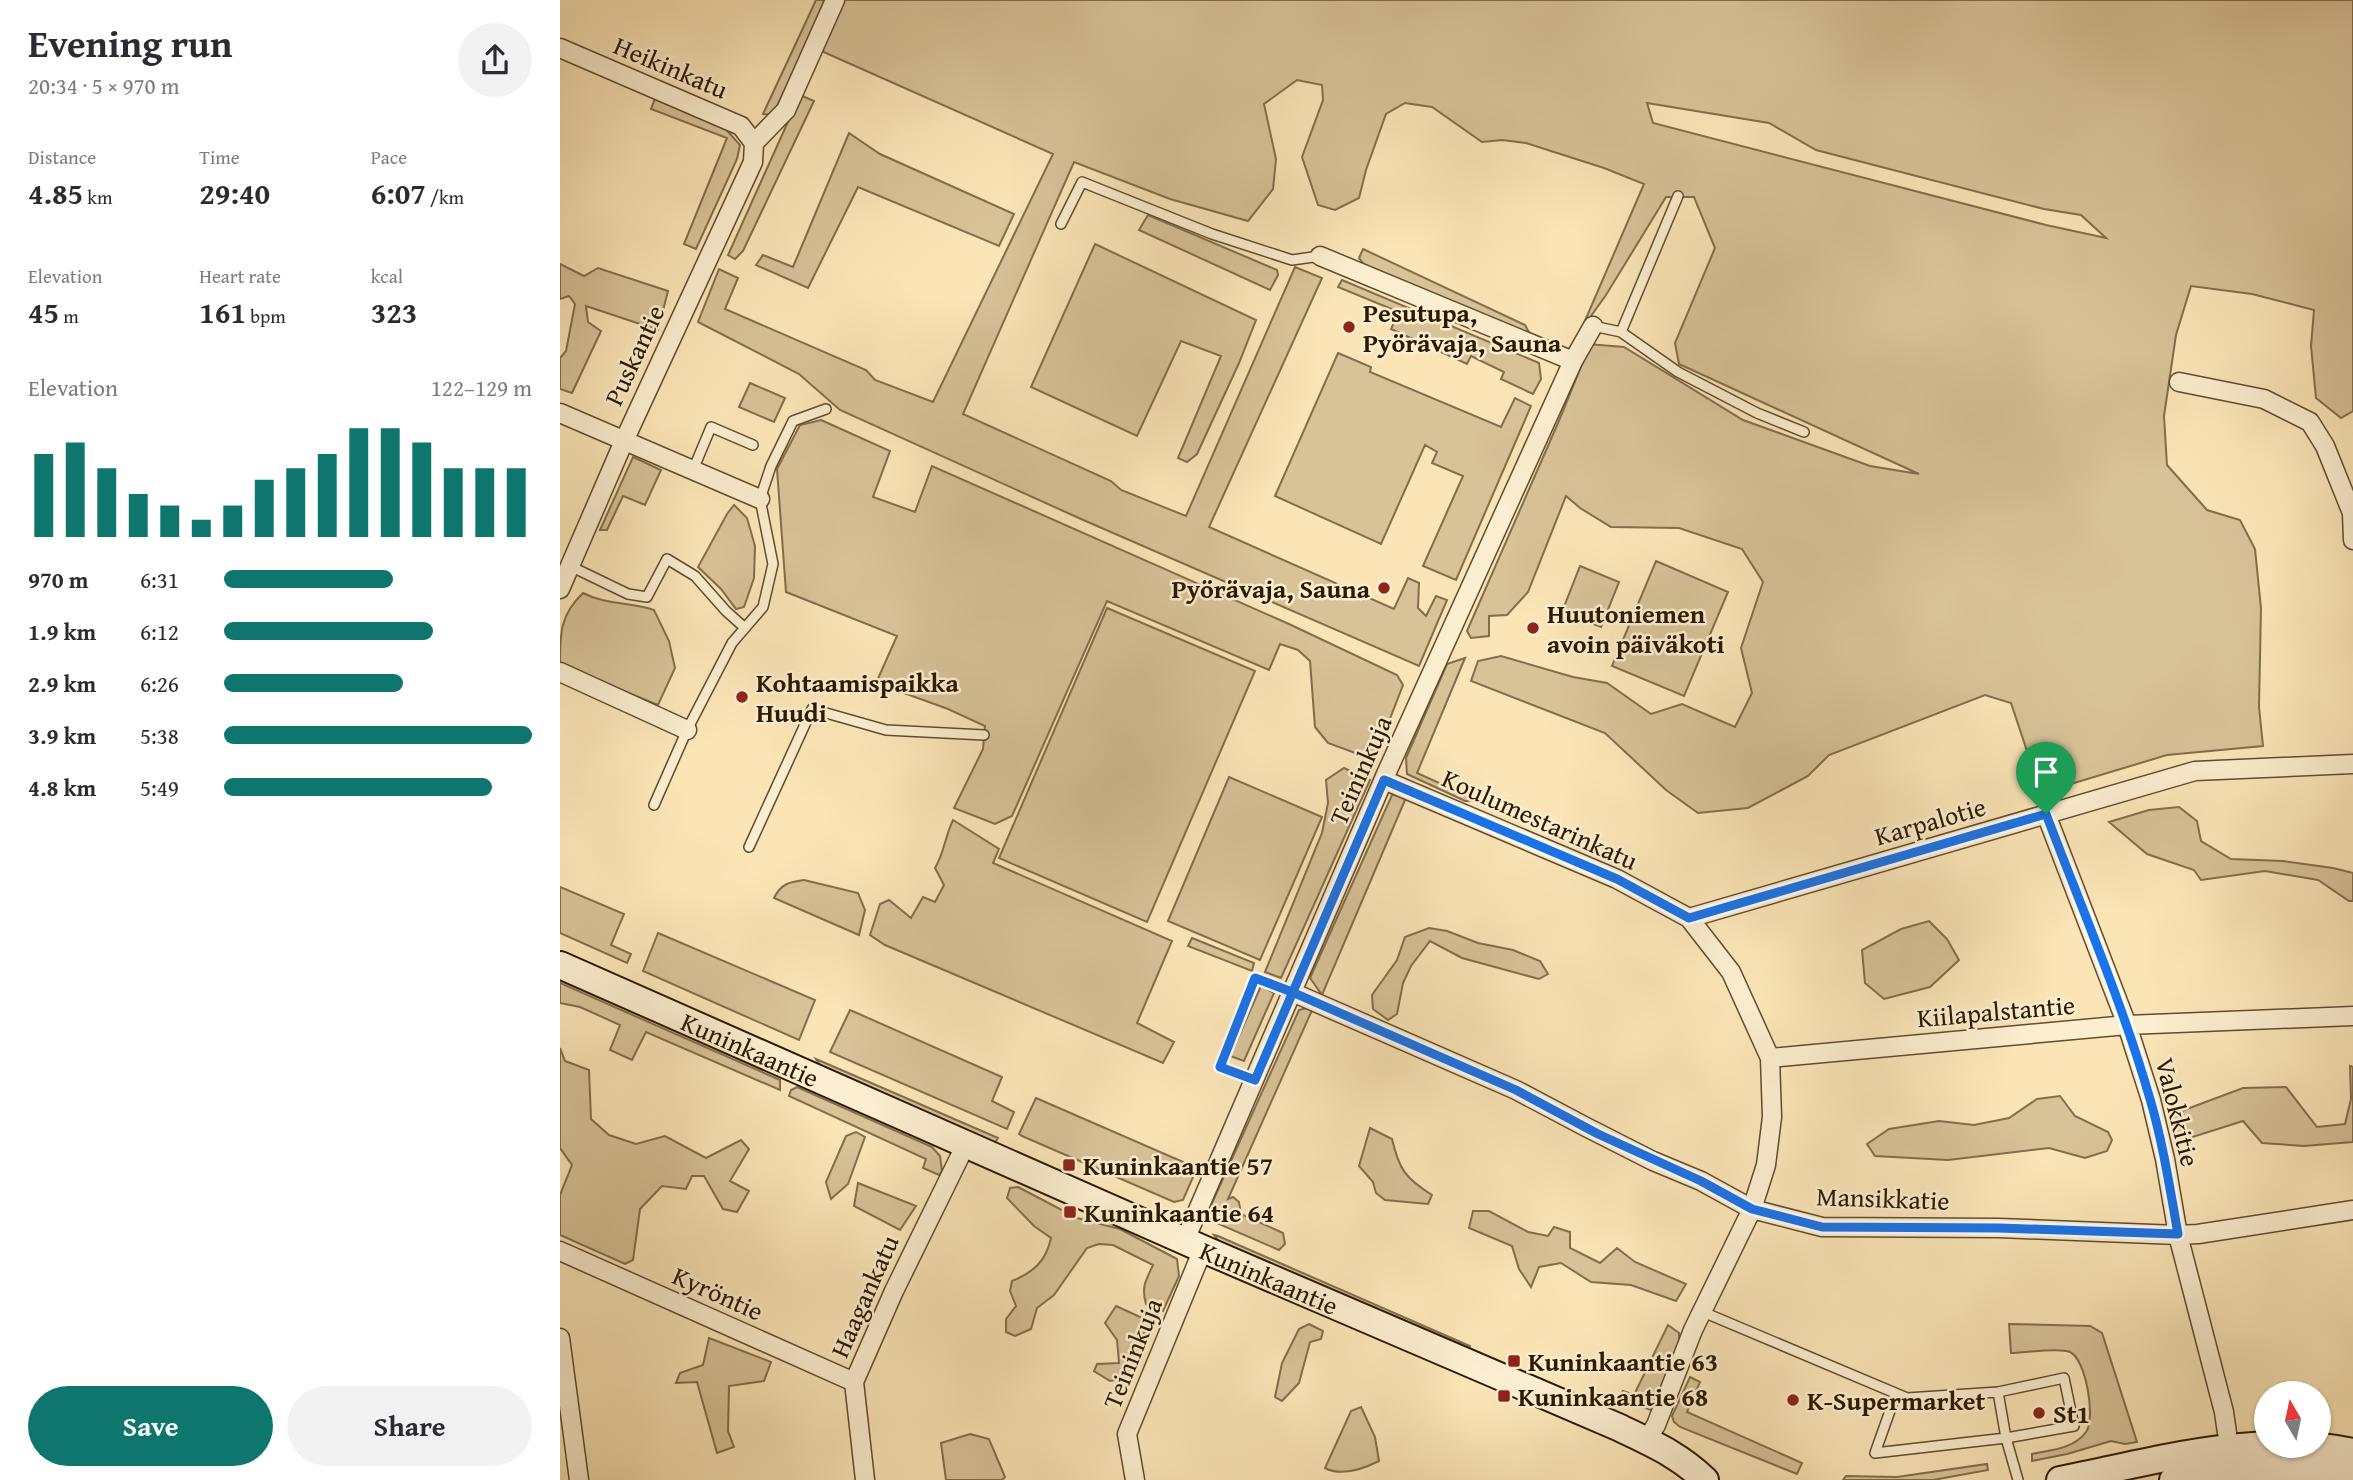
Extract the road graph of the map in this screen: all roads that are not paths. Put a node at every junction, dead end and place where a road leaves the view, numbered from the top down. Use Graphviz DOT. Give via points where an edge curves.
graph roads {
  1 [pos="835,0"];
  2 [pos="560,48"];
  3 [pos="754,143"];
  4 [pos="1678,197"];
  5 [pos="1062,224"];
  6 [pos="1320,256"];
  7 [pos="1593,326"];
  8 [pos="1621,332"];
  9 [pos="1573,361"];
  10 [pos="2179,382"];
  11 [pos="826,409"];
  12 [pos="560,413"];
  13 [pos="1804,432"];
  14 [pos="624,440"];
  15 [pos="753,445"];
  16 [pos="693,470"];
  17 [pos="760,499"];
  18 [pos="2352,513"];
  19 [pos="2353,540"];
  20 [pos="570,566"];
  21 [pos="560,589"];
  22 [pos="745,628"];
  23 [pos="560,672"];
  24 [pos="687,730"];
  25 [pos="984,735"];
  26 [pos="2353,764"];
  27 [pos="1384,780"];
  28 [pos="653,805"];
  29 [pos="2046,814"];
  30 [pos="749,848"];
  31 [pos="1689,918"];
  32 [pos="560,965"];
  33 [pos="1292,992"];
  34 [pos="2353,1016"];
  35 [pos="2127,1026"];
  36 [pos="1770,1058"];
  37 [pos="1255,1080"];
  38 [pos="966,1144"];
  39 [pos="1752,1209"];
  40 [pos="2353,1210"];
  41 [pos="2178,1234"];
  42 [pos="1194,1245"];
  43 [pos="560,1251"];
  44 [pos="1703,1312"];
  45 [pos="560,1338"];
  46 [pos="854,1382"];
  47 [pos="1998,1392"];
  48 [pos="1896,1394"];
  49 [pos="2227,1433"];
  50 [pos="2006,1437"];
  51 [pos="1646,1441"];
  52 [pos="2353,1452"];
  53 [pos="2353,1474"];
  54 [pos="579,1480"];
  55 [pos="865,1480"];
  56 [pos="1135,1480"];
  57 [pos="1705,1480"];
  58 [pos="2018,1480"];
  59 [pos="2060,1480"];
  60 [pos="2173,1480"];
  1 -- 3 [label="street" via="786,110"];
  2 -- 3 [label="street, Heikinkatu" via="741,126"];
  3 -- 14 [label="street, Puskantie" via="753,162"];
  4 -- 8 [label="lane"];
  5 -- 6 [label="lane" via="1082,181 1212,234 1292,260"];
  6 -- 9 [label="street"];
  7 -- 8 [label="lane"];
  7 -- 9 [label="street, Teininkuja"];
  8 -- 13 [label="lane" via="1678,372"];
  9 -- 27 [label="street, Teininkuja"];
  10 -- 18 [label="street" via="2264,400 2309,422 2325,446"];
  11 -- 17 [label="lane" via="793,421"];
  12 -- 14 [label="street"];
  14 -- 16 [label="street"];
  14 -- 20 [label="street, Puskantie"];
  15 -- 16 [label="lane" via="712,427"];
  16 -- 17 [label="street"];
  17 -- 22 [label="lane" via="773,564 763,607"];
  18 -- 19 [label="street"];
  20 -- 21 [label="street, Puskantie"];
  20 -- 22 [label="lane" via="628,594 647,597 667,559 695,576"];
  22 -- 24 [label="lane" via="732,643"];
  23 -- 24 [label="street"];
  24 -- 28 [label="lane"];
  25 -- 30 [label="lane" via="886,730 812,709"];
  26 -- 29 [label="street, Karpalotie" via="2195,771"];
  27 -- 31 [label="street, Koulumestarinkatu" via="1617,879"];
  27 -- 33 [label="street, Teininkuja"];
  29 -- 31 [label="street, Karpalotie"];
  29 -- 35 [label="street, Valokkitie"];
  31 -- 36 [label="street, Koulumestarinkatu" via="1731,972"];
  32 -- 38 [label="street, Kuninkaantie"];
  33 -- 37 [label="street, Teininkuja"];
  33 -- 37 [label="lane" via="1255,978 1220,1067"];
  33 -- 39 [label="street, Mansikkatie" via="1516,1090"];
  34 -- 35 [label="street, Kiilapalstantie"];
  35 -- 36 [label="street, Kiilapalstantie"];
  35 -- 41 [label="street, Valokkitie" via="2159,1135"];
  36 -- 39 [label="street, Koulumestarinkatu" via="1772,1117 1766,1165"];
  37 -- 42 [label="street, Teininkuja"];
  38 -- 42 [label="street, Kuninkaantie"];
  38 -- 46 [label="street, Haagankatu"];
  39 -- 41 [label="street, Mansikkatie" via="1822,1227"];
  39 -- 44 [label="street, Koulumestarinkatu"];
  40 -- 41 [label="street, Mansikkatie"];
  41 -- 49 [label="street, Valokkitie"];
  42 -- 51 [label="street, Kuninkaantie"];
  42 -- 56 [label="street, Teininkuja" via="1127,1434"];
  43 -- 46 [label="street, Kyröntie"];
  44 -- 48 [label="lane"];
  44 -- 51 [label="street, Koulumestarinkatu"];
  45 -- 54 [label="street"];
  46 -- 55 [label="street, Haagankatu"];
  47 -- 48 [label="lane" via="1907,1398"];
  47 -- 50 [label="lane"];
  47 -- 50 [label="lane" via="2064,1378 2074,1426"];
  48 -- 50 [label="lane" via="1875,1453"];
  50 -- 58 [label="lane"];
  51 -- 57 [label="street, Kuninkaantie" via="1688,1463"];
  52 -- 59 [label="street" via="2302,1446 2205,1450"];
  53 -- 60 [label="street" via="2262,1469"];
}
